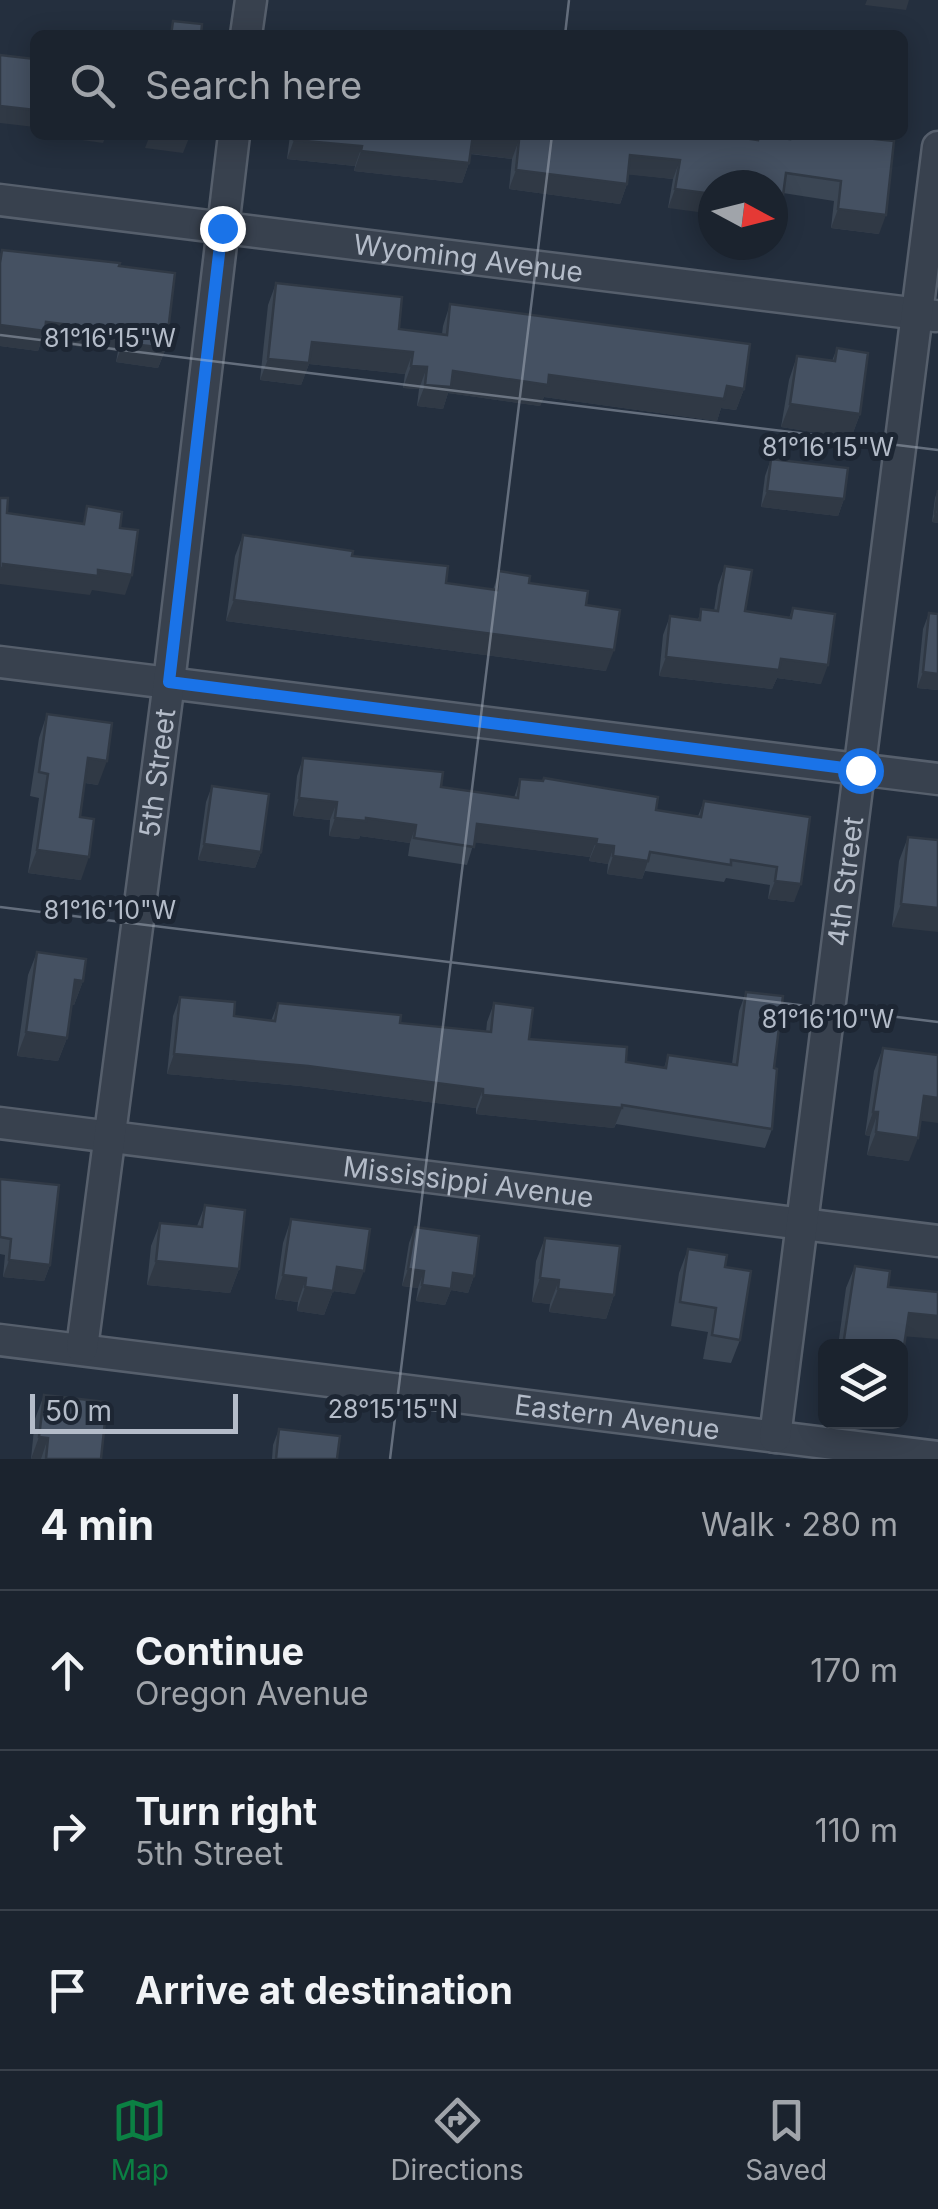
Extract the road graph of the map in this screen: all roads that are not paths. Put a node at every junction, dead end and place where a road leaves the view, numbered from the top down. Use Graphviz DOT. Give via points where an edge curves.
graph roads {
  1 [pos="251,0"];
  2 [pos="247,30"];
  3 [pos="233,140"];
  4 [pos="938,148"];
  5 [pos="0,200"];
  6 [pos="222,228"];
  7 [pos="928,315"];
  8 [pos="0,662"];
  9 [pos="169,682"];
  10 [pos="860,770"];
  11 [pos="938,780"];
  12 [pos="0,1123"];
  13 [pos="108,1136"];
  14 [pos="802,1224"];
  15 [pos="938,1242"];
  16 [pos="0,1340"];
  17 [pos="82,1348"];
  18 [pos="775,1437"];
  19 [pos="938,1457"];
  1 -- 2 [label="street"];
  3 -- 6 [label="street, 5th Street"];
  4 -- 7 [label="street, 4th Street"];
  5 -- 6 [label="street, Wyoming Avenue"];
  6 -- 7 [label="street, Wyoming Avenue"];
  6 -- 9 [label="street, 5th Street"];
  7 -- 10 [label="street, 4th Street"];
  8 -- 9 [label="street"];
  9 -- 10 [label="street"];
  9 -- 13 [label="street, 5th Street"];
  10 -- 11 [label="street"];
  10 -- 14 [label="street, 4th Street"];
  12 -- 13 [label="street, Mississippi Avenue"];
  13 -- 14 [label="street, Mississippi Avenue"];
  13 -- 17 [label="street, 5th Street"];
  14 -- 15 [label="street, Mississippi Avenue"];
  14 -- 18 [label="street, 4th Street"];
  16 -- 17 [label="street, Eastern Avenue"];
  17 -- 18 [label="street, Eastern Avenue"];
  18 -- 19 [label="street, Eastern Avenue"];
}
